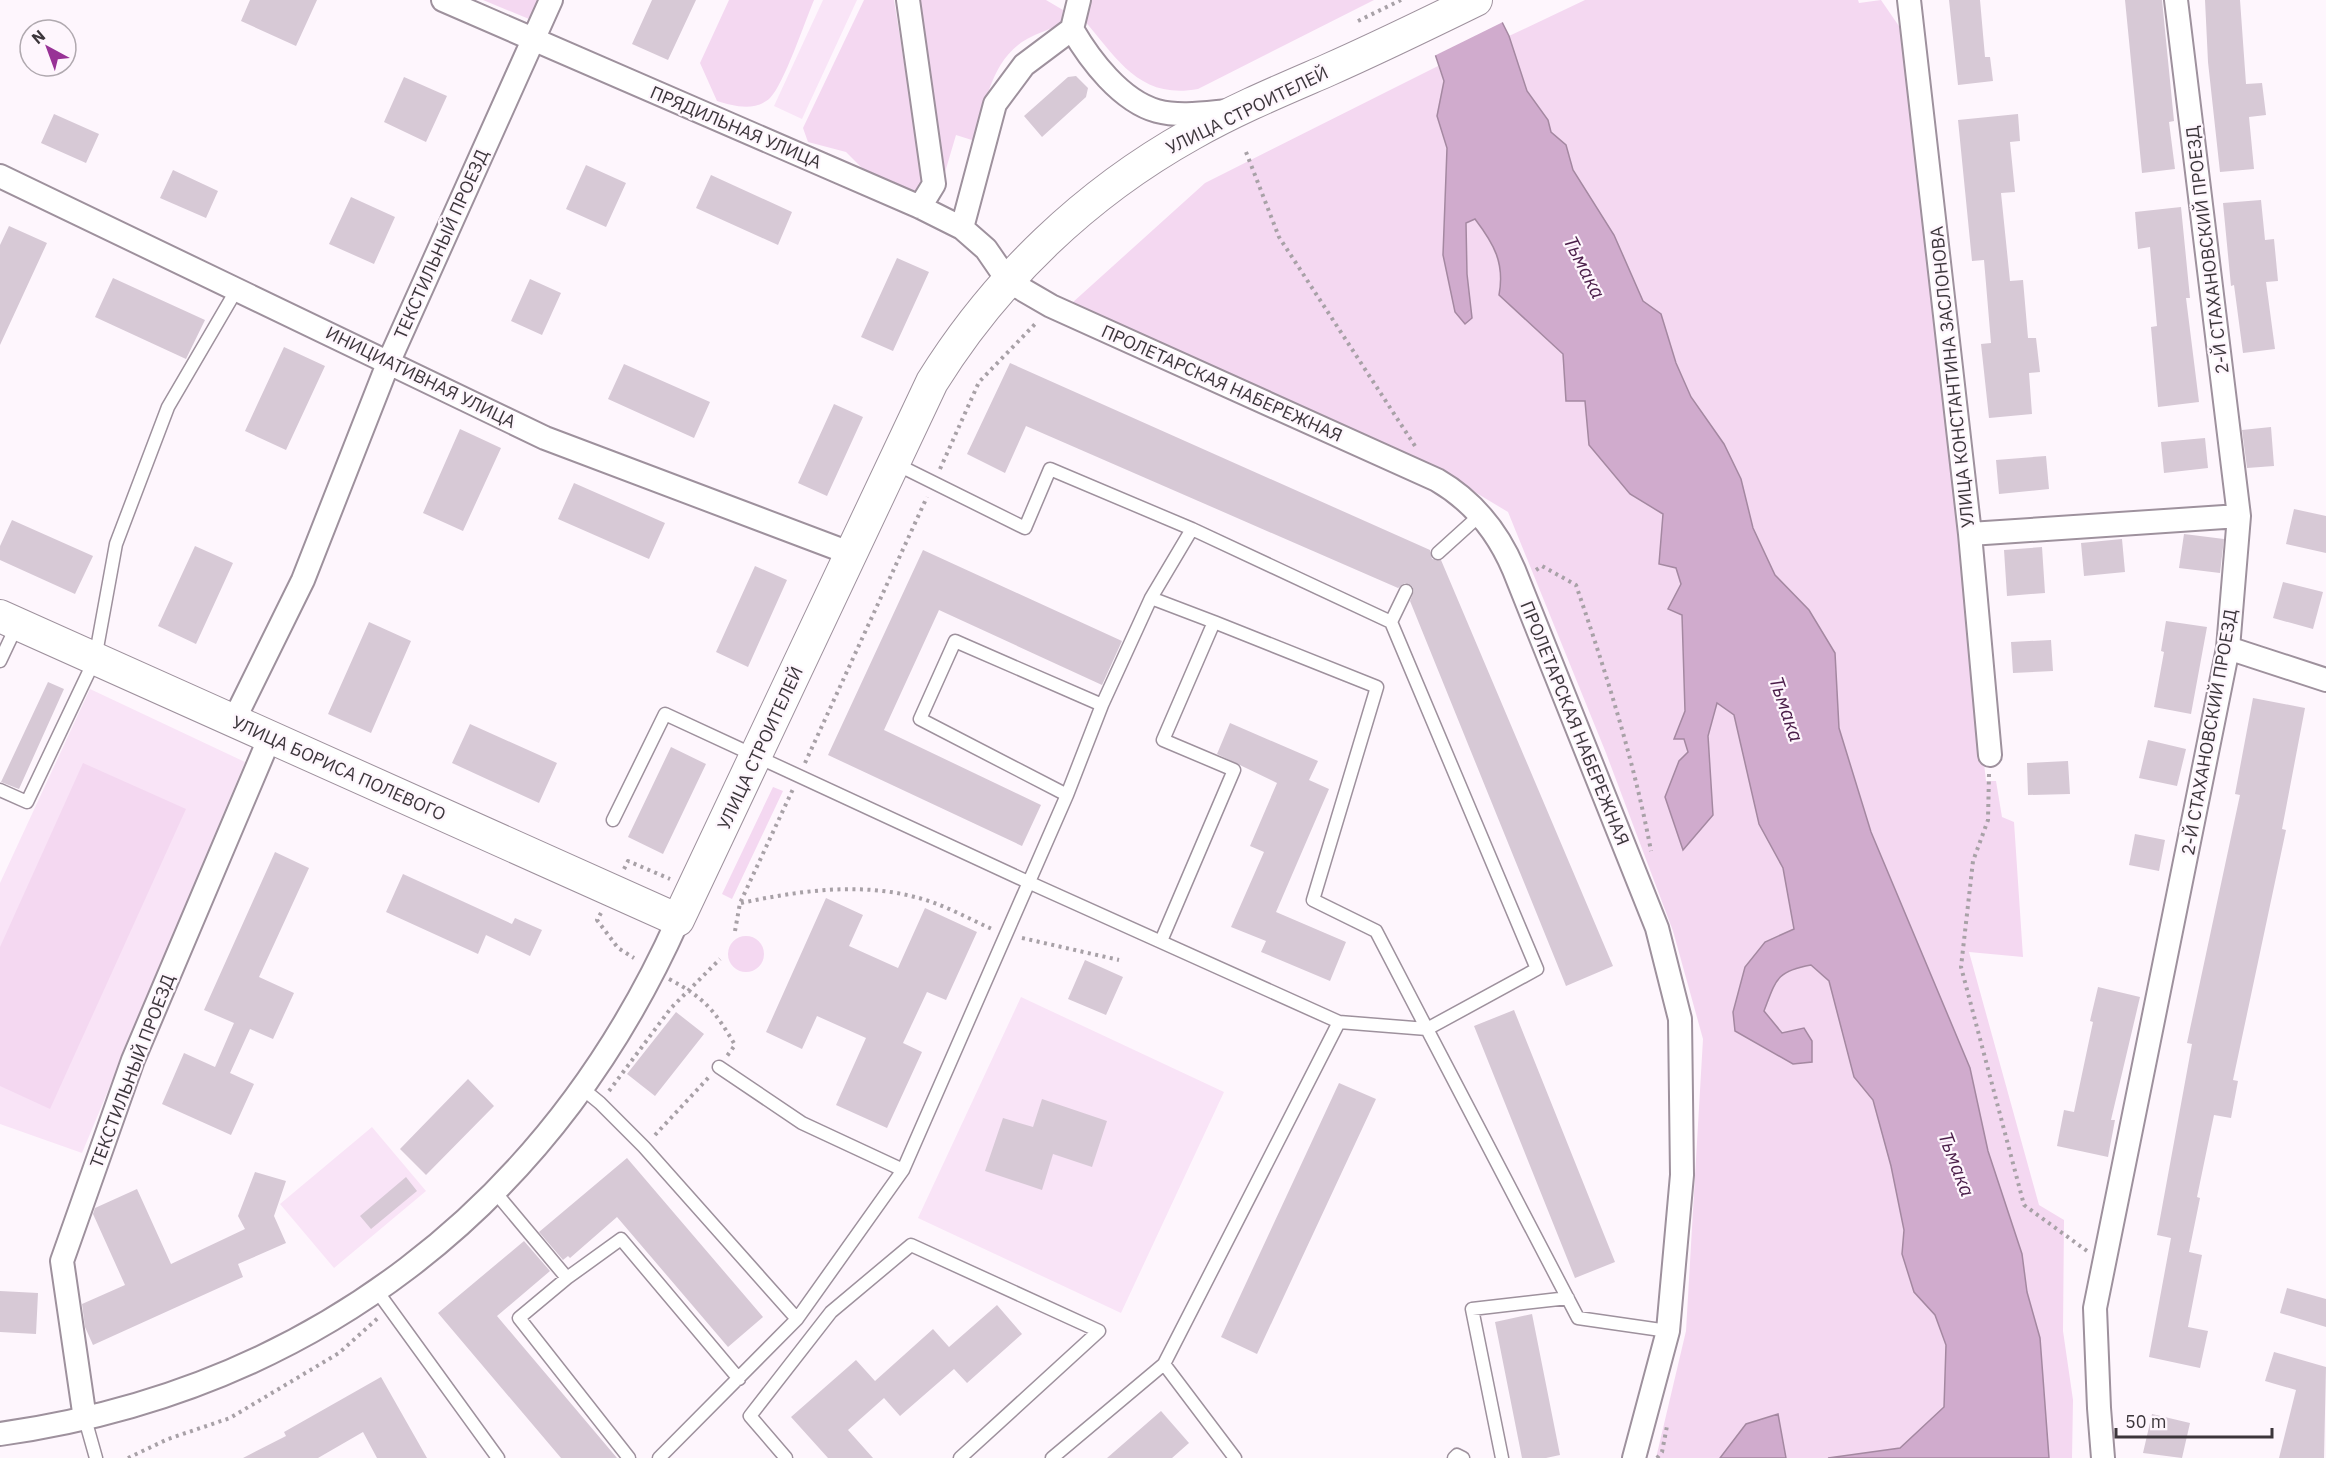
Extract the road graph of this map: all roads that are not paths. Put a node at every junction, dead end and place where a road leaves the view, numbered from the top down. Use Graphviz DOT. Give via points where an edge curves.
graph roads {
  1 [pos="443,0"];
  2 [pos="551,0"];
  3 [pos="908,0"];
  4 [pos="1079,0"];
  5 [pos="1476,0"];
  6 [pos="1909,0"];
  7 [pos="2176,0"];
  8 [pos="1072,29"];
  9 [pos="533,40"];
  10 [pos="1238,110"];
  11 [pos="0,176"];
  12 [pos="920,207"];
  13 [pos="962,228"];
  14 [pos="1008,281"];
  15 [pos="237,289"];
  16 [pos="388,361"];
  17 [pos="894,463"];
  18 [pos="1480,515"];
  19 [pos="2239,516"];
  20 [pos="1192,529"];
  21 [pos="1970,534"];
  22 [pos="1438,553"];
  23 [pos="852,554"];
  24 [pos="1406,591"];
  25 [pos="1151,597"];
  26 [pos="9,620"];
  27 [pos="1214,622"];
  28 [pos="1391,622"];
  29 [pos="2228,648"];
  30 [pos="95,659"];
  31 [pos="0,661"];
  32 [pos="2326,680"];
  33 [pos="1102,705"];
  34 [pos="234,720"];
  35 [pos="270,737"];
  36 [pos="1990,755"];
  37 [pos="758,756"];
  38 [pos="0,790"];
  39 [pos="1066,795"];
  40 [pos="613,820"];
  41 [pos="1028,882"];
  42 [pos="678,920"];
  43 [pos="1161,941"];
  44 [pos="1339,1022"];
  45 [pos="1427,1029"];
  46 [pos="719,1067"];
  47 [pos="583,1089"];
  48 [pos="903,1170"];
  49 [pos="495,1192"];
  50 [pos="567,1278"];
  51 [pos="377,1290"];
  52 [pos="1568,1298"];
  53 [pos="797,1319"];
  54 [pos="1668,1331"];
  55 [pos="1164,1364"];
  56 [pos="739,1379"];
  57 [pos="85,1419"];
  58 [pos="0,1434"];
  59 [pos="96,1458"];
  60 [pos="498,1458"];
  61 [pos="629,1458"];
  62 [pos="659,1458"];
  63 [pos="786,1458"];
  64 [pos="960,1458"];
  65 [pos="1052,1458"];
  66 [pos="1235,1458"];
  67 [pos="1454,1458"];
  68 [pos="1463,1458"];
  69 [pos="1502,1458"];
  70 [pos="1634,1458"];
  71 [pos="2103,1458"];
  1 -- 9 [label="street, ПРЯДИЛЬНАЯ УЛИЦА"];
  2 -- 9 [label="street, ТЕКСТИЛЬНЫЙ ПРОЕЗД"];
  3 -- 12 [label="street" via="934,184"];
  4 -- 8 [label="street"];
  5 -- 10 [label="main road, УЛИЦА СТРОИТЕЛЕЙ"];
  6 -- 21 [label="street, УЛИЦА КОНСТАНТИНА ЗАСЛОНОВА"];
  7 -- 19 [label="street, 2-Й СТАХАНОВСКИЙ ПРОЕЗД"];
  8 -- 10 [label="street" via="1115,84 1140,105 1159,112 1190,114"];
  8 -- 13 [label="street" via="1024,65 995,104"];
  9 -- 12 [label="street, ПРЯДИЛЬНАЯ УЛИЦА"];
  9 -- 16 [label="street, ТЕКСТИЛЬНЫЙ ПРОЕЗД"];
  10 -- 14 [label="main road, УЛИЦА СТРОИТЕЛЕЙ" via="1177,142 1109,188"];
  11 -- 15 [label="street, ИНИЦИАТИВНАЯ УЛИЦА"];
  12 -- 13 [label="street, ПРЯДИЛЬНАЯ УЛИЦА"];
  13 -- 14 [label="street, ПРЯДИЛЬНАЯ УЛИЦА" via="986,249"];
  14 -- 17 [label="main road, УЛИЦА СТРОИТЕЛЕЙ" via="938,373"];
  14 -- 18 [label="street, ПРОЛЕТАРСКАЯ НАБЕРЕЖНАЯ" via="1052,306 1437,480"];
  15 -- 16 [label="street, ИНИЦИАТИВНАЯ УЛИЦА"];
  15 -- 30 [label="lane" via="168,407 116,544"];
  16 -- 23 [label="street, ИНИЦИАТИВНАЯ УЛИЦА" via="545,438"];
  16 -- 34 [label="street, ТЕКСТИЛЬНЫЙ ПРОЕЗД" via="303,580"];
  17 -- 20 [label="lane" via="1025,528 1050,469"];
  17 -- 23 [label="main road, УЛИЦА СТРОИТЕЛЕЙ"];
  18 -- 22 [label="lane"];
  18 -- 54 [label="street, ПРОЛЕТАРСКАЯ НАБЕРЕЖНАЯ" via="1510,560 1657,928 1680,1019 1682,1175"];
  19 -- 21 [label="street"];
  19 -- 29 [label="street, 2-Й СТАХАНОВСКИЙ ПРОЕЗД"];
  20 -- 25 [label="lane"];
  20 -- 28 [label="lane"];
  21 -- 36 [label="street, УЛИЦА КОНСТАНТИНА ЗАСЛОНОВА"];
  23 -- 37 [label="main road, УЛИЦА СТРОИТЕЛЕЙ"];
  24 -- 28 [label="lane"];
  25 -- 27 [label="lane"];
  25 -- 33 [label="lane"];
  26 -- 30 [label="main road, УЛИЦА БОРИСА ПОЛЕВОГО"];
  26 -- 31 [label="lane"];
  27 -- 43 [label="lane" via="1163,740 1234,770"];
  27 -- 45 [label="lane" via="1377,687 1313,900 1376,931"];
  28 -- 45 [label="lane" via="1537,969"];
  29 -- 32 [label="street"];
  29 -- 71 [label="street, 2-Й СТАХАНОВСКИЙ ПРОЕЗД" via="2096,1308"];
  30 -- 34 [label="main road, УЛИЦА БОРИСА ПОЛЕВОГО"];
  30 -- 38 [label="lane" via="27,802"];
  33 -- 39 [label="lane"];
  33 -- 39 [label="lane" via="955,641 920,719"];
  34 -- 35 [label="main road, УЛИЦА БОРИСА ПОЛЕВОГО"];
  35 -- 42 [label="main road, УЛИЦА БОРИСА ПОЛЕВОГО"];
  35 -- 57 [label="street, ТЕКСТИЛЬНЫЙ ПРОЕЗД" via="133,1060 62,1261"];
  37 -- 40 [label="lane" via="665,714"];
  37 -- 41 [label="lane"];
  37 -- 42 [label="main road, УЛИЦА СТРОИТЕЛЕЙ"];
  39 -- 41 [label="lane"];
  41 -- 43 [label="lane"];
  41 -- 48 [label="lane"];
  42 -- 47 [label="street, УЛИЦА СТРОИТЕЛЕЙ" via="633,1012"];
  43 -- 44 [label="lane"];
  44 -- 45 [label="lane"];
  44 -- 55 [label="lane"];
  45 -- 52 [label="lane"];
  46 -- 48 [label="lane" via="802,1123"];
  47 -- 49 [label="street, УЛИЦА СТРОИТЕЛЕЙ"];
  47 -- 53 [label="lane" via="644,1147"];
  48 -- 53 [label="lane"];
  49 -- 50 [label="lane"];
  49 -- 51 [label="street, УЛИЦА СТРОИТЕЛЕЙ" via="426,1254"];
  50 -- 56 [label="lane" via="621,1239"];
  50 -- 61 [label="lane" via="519,1318"];
  51 -- 57 [label="street, УЛИЦА СТРОИТЕЛЕЙ" via="309,1333 237,1369 162,1398"];
  51 -- 60 [label="lane"];
  52 -- 54 [label="lane" via="1578,1318"];
  52 -- 69 [label="lane" via="1472,1309"];
  53 -- 56 [label="lane"];
  54 -- 70 [label="street, ПРОЛЕТАРСКАЯ НАБЕРЕЖНАЯ"];
  55 -- 65 [label="lane"];
  55 -- 66 [label="lane"];
  56 -- 62 [label="lane"];
  57 -- 58 [label="street, УЛИЦА СТРОИТЕЛЕЙ"];
  57 -- 59 [label="lane"];
  63 -- 64 [label="lane" via="750,1416 831,1312 911,1245 1099,1331"];
  67 -- 68 [label="lane"];
}
